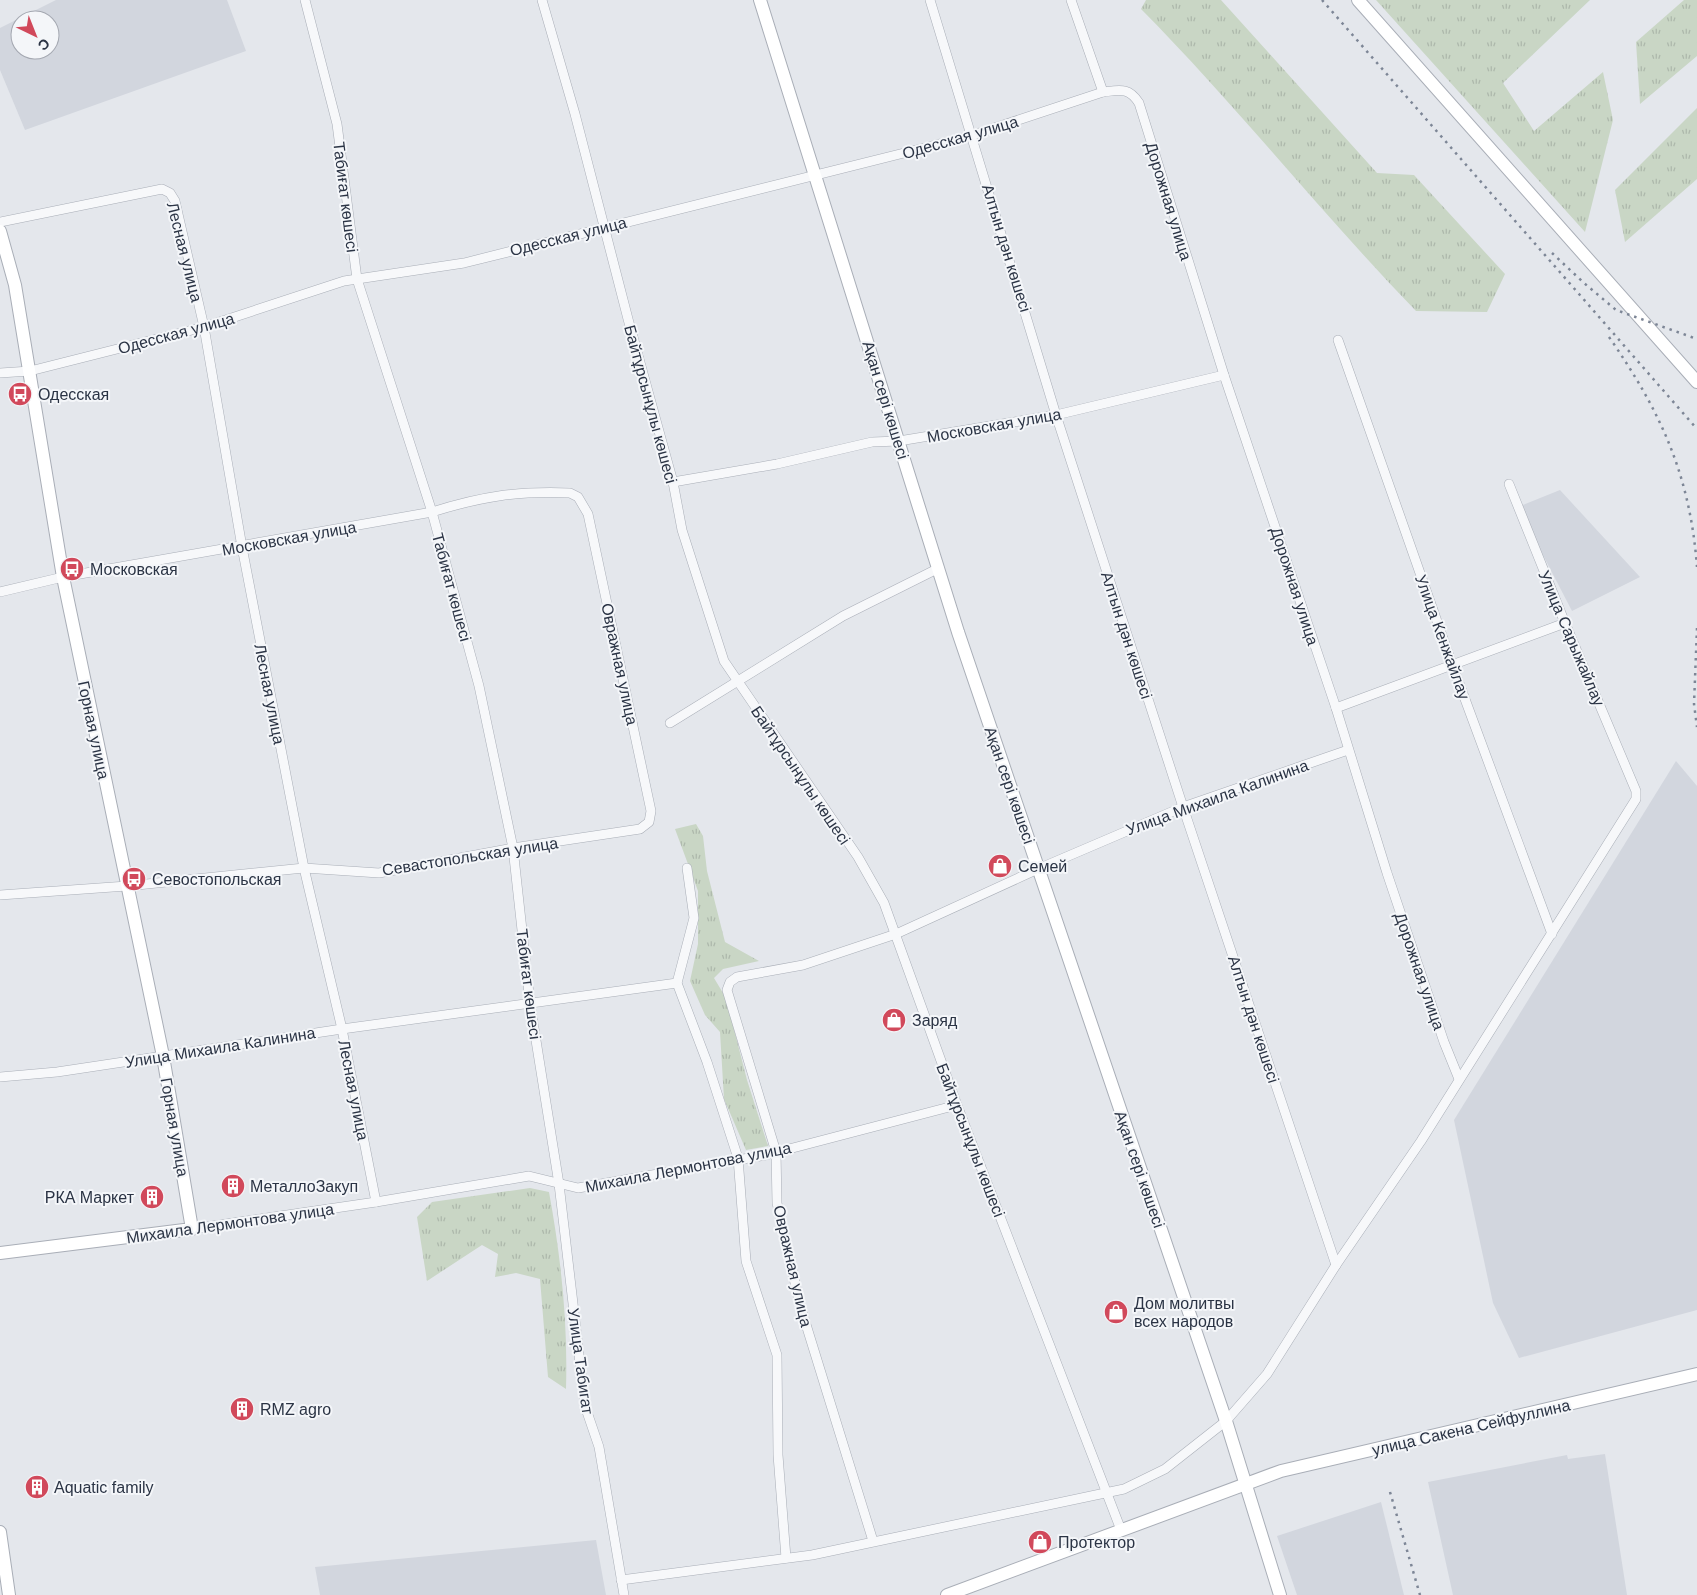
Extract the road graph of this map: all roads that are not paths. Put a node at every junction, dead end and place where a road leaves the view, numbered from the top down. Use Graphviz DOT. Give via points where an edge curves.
graph roads {
  1 [pos="305,0"];
  2 [pos="542,0"];
  3 [pos="760,0"];
  4 [pos="930,0"];
  5 [pos="1071,0"];
  6 [pos="1358,0"];
  7 [pos="1103,92"];
  8 [pos="1133,94"];
  9 [pos="973,135"];
  10 [pos="816,176"];
  11 [pos="0,222"];
  12 [pos="604,227"];
  13 [pos="0,231"];
  14 [pos="357,279"];
  15 [pos="204,327"];
  16 [pos="1338,340"];
  17 [pos="30,371"];
  18 [pos="0,374"];
  19 [pos="1224,375"];
  20 [pos="1697,382"];
  21 [pos="1056,415"];
  22 [pos="899,441"];
  23 [pos="673,482"];
  24 [pos="1509,484"];
  25 [pos="578,497"];
  26 [pos="432,512"];
  27 [pos="242,547"];
  28 [pos="939,568"];
  29 [pos="63,577"];
  30 [pos="0,592"];
  31 [pos="1565,623"];
  32 [pos="1452,664"];
  33 [pos="738,682"];
  34 [pos="1336,708"];
  35 [pos="670,723"];
  36 [pos="1348,750"];
  37 [pos="1183,806"];
  38 [pos="640,829"];
  39 [pos="513,848"];
  40 [pos="304,868"];
  41 [pos="687,868"];
  42 [pos="1038,869"];
  43 [pos="127,886"];
  44 [pos="0,895"];
  45 [pos="896,934"];
  46 [pos="1552,934"];
  47 [pos="677,983"];
  48 [pos="530,1003"];
  49 [pos="342,1029"];
  50 [pos="163,1056"];
  51 [pos="0,1077"];
  52 [pos="1459,1079"];
  53 [pos="957,1106"];
  54 [pos="776,1152"];
  55 [pos="738,1158"];
  56 [pos="559,1184"];
  57 [pos="376,1202"];
  58 [pos="192,1229"];
  59 [pos="0,1253"];
  60 [pos="1336,1266"];
  61 [pos="1697,1374"];
  62 [pos="1226,1421"];
  63 [pos="1245,1484"];
  64 [pos="1106,1491"];
  65 [pos="1121,1530"];
  66 [pos="0,1532"];
  67 [pos="873,1542"];
  68 [pos="786,1558"];
  69 [pos="621,1580"];
  70 [pos="9,1595"];
  71 [pos="624,1595"];
  72 [pos="947,1595"];
  73 [pos="1280,1595"];
  1 -- 14 [label="street, Табиғат көшесі" via="337,124"];
  2 -- 12 [label="street, Байтұрсынұлы көшесі"];
  3 -- 10 [label="street, Ақан сері көшесі"];
  4 -- 9 [label="street, Алтын дән көшесі"];
  5 -- 7 [label="street"];
  6 -- 20 [label="street"];
  7 -- 8 [label="street, Одесская улица" via="1124,89"];
  7 -- 9 [label="street, Одесская улица"];
  8 -- 19 [label="street, Дорожная улица" via="1139,103"];
  9 -- 10 [label="street, Одесская улица"];
  9 -- 21 [label="street, Алтын дән көшесі"];
  10 -- 12 [label="street, Одесская улица"];
  10 -- 22 [label="street, Ақан сері көшесі"];
  11 -- 15 [label="street, Лесная улица" via="162,189 170,193 175,201"];
  12 -- 14 [label="street, Одесская улица" via="464,263"];
  12 -- 23 [label="street, Байтұрсынұлы көшесі"];
  13 -- 17 [label="street, Горная улица"];
  14 -- 15 [label="street, Одесская улица"];
  14 -- 26 [label="street, Табиғат көшесі"];
  15 -- 17 [label="street, Одесская улица"];
  15 -- 27 [label="street, Лесная улица"];
  16 -- 32 [label="street, Улица Кенжайлау"];
  17 -- 18 [label="street, Одесская улица"];
  17 -- 29 [label="street, Горная улица" via="43,470"];
  19 -- 21 [label="street, Московская улица"];
  19 -- 34 [label="street, Дорожная улица"];
  21 -- 22 [label="street, Московская улица"];
  21 -- 37 [label="street, Алтын дән көшесі"];
  22 -- 23 [label="street, Московская улица" via="872,442 777,464"];
  22 -- 28 [label="street, Ақан сері көшесі"];
  23 -- 33 [label="street, Байтұрсынұлы көшесі" via="682,530 724,661"];
  24 -- 31 [label="street, Улица Сарыжайлау"];
  25 -- 26 [label="street, Московская улица" via="570,493 514,493 479,498"];
  25 -- 38 [label="street, Овражная улица" via="588,514 651,812 649,822"];
  26 -- 27 [label="street, Московская улица"];
  26 -- 39 [label="street, Табиғат көшесі" via="479,686"];
  27 -- 29 [label="street, Московская улица"];
  27 -- 40 [label="street, Лесная улица"];
  28 -- 33 [label="street" via="843,616"];
  28 -- 42 [label="street, Ақан сері көшесі"];
  29 -- 30 [label="street, Московская улица"];
  29 -- 43 [label="street, Горная улица"];
  31 -- 32 [label="street"];
  31 -- 46 [label="street, Улица Сарыжайлау" via="1636,791 1636,798"];
  32 -- 34 [label="street"];
  32 -- 46 [label="street, Улица Кенжайлау"];
  33 -- 35 [label="street"];
  33 -- 45 [label="street, Байтұрсынұлы көшесі" via="858,857 884,903"];
  34 -- 36 [label="street, Дорожная улица"];
  36 -- 37 [label="street, Улица Михаила Калинина"];
  36 -- 52 [label="street, Дорожная улица"];
  37 -- 42 [label="street, Улица Михаила Калинина"];
  37 -- 60 [label="street, Алтын дән көшесі"];
  38 -- 39 [label="street, Севастопольская улица"];
  39 -- 40 [label="street, Севастопольская улица" via="379,872"];
  39 -- 48 [label="street, Табиғат көшесі"];
  40 -- 43 [label="street, Севастопольская улица"];
  40 -- 49 [label="street, Лесная улица"];
  41 -- 47 [label="street" via="694,918"];
  42 -- 45 [label="street, Улица Михаила Калинина"];
  42 -- 62 [label="street, Ақан сері көшесі"];
  43 -- 44 [label="street, Севастопольская улица"];
  43 -- 50 [label="street, Горная улица"];
  45 -- 53 [label="street, Байтұрсынұлы көшесі"];
  45 -- 54 [label="street, Овражная улица" via="803,965 736,977 730,982 727,990"];
  46 -- 52 [label="street"];
  47 -- 48 [label="street, Улица Михаила Калинина"];
  47 -- 55 [label="street"];
  48 -- 49 [label="street, Улица Михаила Калинина"];
  48 -- 56 [label="street, Табиғат көшесі"];
  49 -- 50 [label="street, Улица Михаила Калинина"];
  49 -- 57 [label="street, Лесная улица"];
  50 -- 51 [label="street, Улица Михаила Калинина"];
  50 -- 58 [label="street, Горная улица"];
  52 -- 60 [label="street"];
  53 -- 54 [label="street, Михаила Лермонтова улица"];
  53 -- 64 [label="street, Байтұрсынұлы көшесі"];
  54 -- 55 [label="street, Михаила Лермонтова улица"];
  54 -- 67 [label="street, Овражная улица" via="777,1203 800,1305"];
  55 -- 56 [label="street, Михаила Лермонтова улица" via="578,1188"];
  55 -- 68 [label="street" via="746,1261 777,1355 778,1456"];
  56 -- 57 [label="street, Михаила Лермонтова улица" via="529,1176"];
  56 -- 69 [label="street, Улица Табигат" via="585,1406 599,1447"];
  57 -- 58 [label="street, Михаила Лермонтова улица"];
  58 -- 59 [label="street, Михаила Лермонтова улица"];
  60 -- 62 [label="street" via="1267,1374"];
  61 -- 63 [label="street, улица Сакена Сейфуллина" via="1291,1469"];
  62 -- 63 [label="street, Ақан сері көшесі"];
  62 -- 64 [label="street" via="1165,1469 1124,1489"];
  63 -- 65 [label="street, улица Сакена Сейфуллина"];
  63 -- 73 [label="street, Ақан сері көшесі"];
  64 -- 65 [label="street, Байтұрсынұлы көшесі"];
  64 -- 67 [label="street"];
  65 -- 72 [label="street, улица Сакена Сейфуллина"];
  66 -- 70 [label="street"];
  67 -- 68 [label="street"];
  68 -- 69 [label="street"];
  69 -- 71 [label="street, Улица Табигат"];
}
